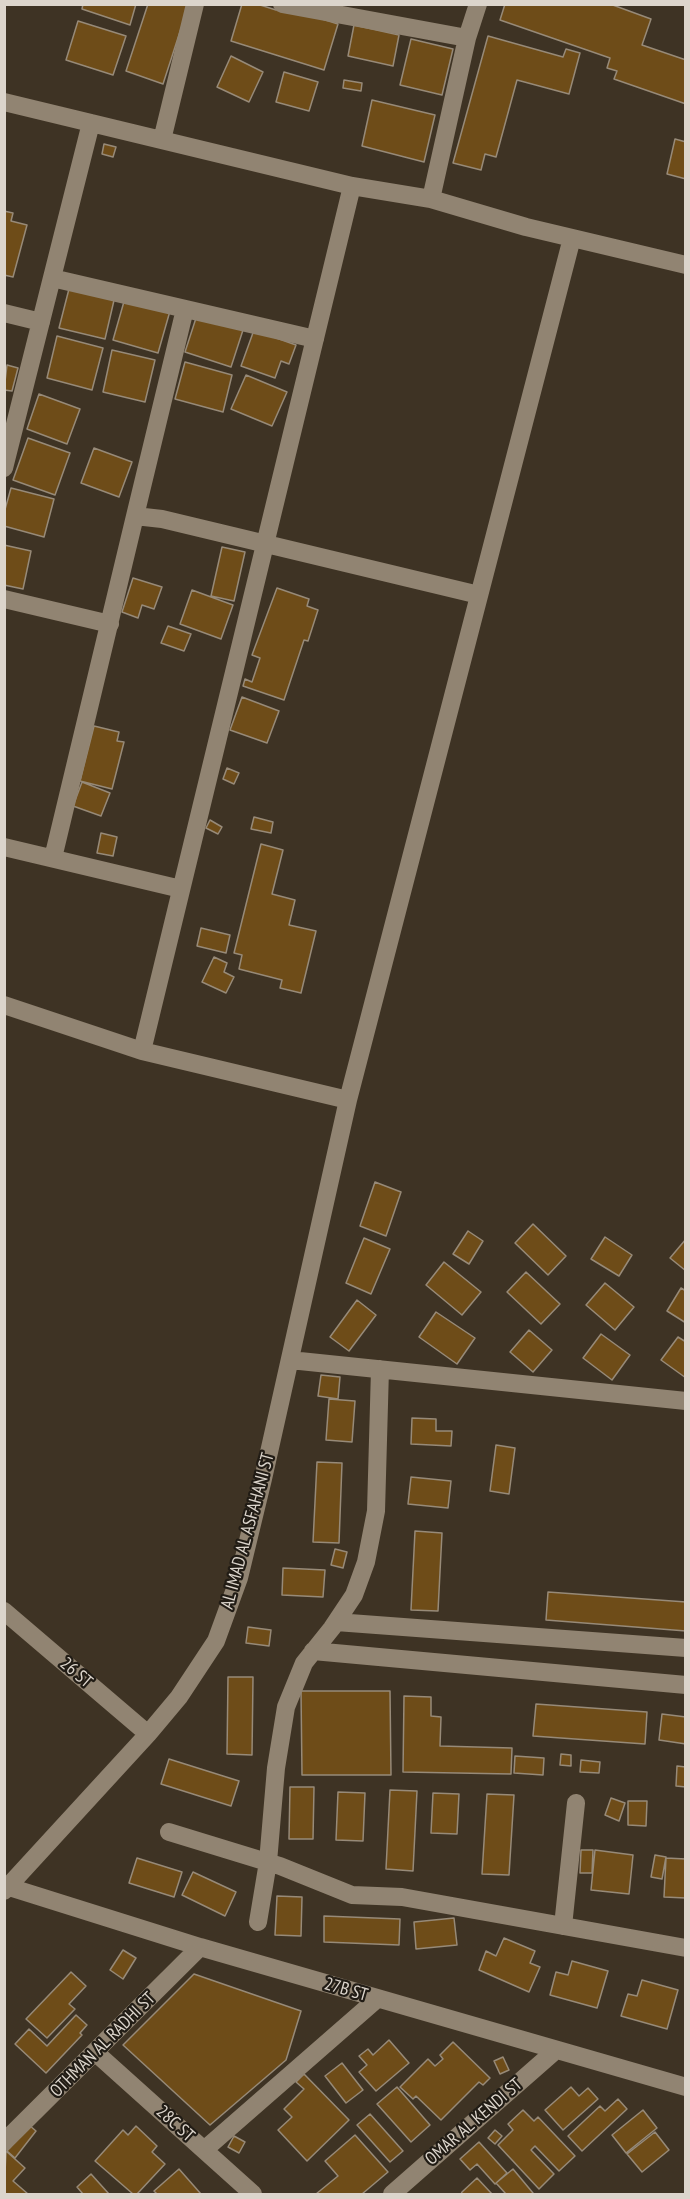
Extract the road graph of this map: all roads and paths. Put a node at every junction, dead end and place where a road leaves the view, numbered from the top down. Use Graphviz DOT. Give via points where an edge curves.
graph roads {
  1 [pos="195,4"];
  2 [pos="478,4"];
  3 [pos="294,6"];
  4 [pos="467,38"];
  5 [pos="4,102"];
  6 [pos="91,123"];
  7 [pos="162,140"];
  8 [pos="352,186"];
  9 [pos="431,199"];
  10 [pos="572,238"];
  11 [pos="686,265"];
  12 [pos="52,278"];
  13 [pos="185,309"];
  14 [pos="4,312"];
  15 [pos="41,321"];
  16 [pos="315,339"];
  17 [pos="4,468"];
  18 [pos="135,516"];
  19 [pos="265,544"];
  20 [pos="479,595"];
  21 [pos="4,599"];
  22 [pos="110,624"];
  23 [pos="4,847"];
  24 [pos="53,858"];
  25 [pos="181,889"];
  26 [pos="4,1005"];
  27 [pos="142,1050"];
  28 [pos="348,1100"];
  29 [pos="290,1360"];
  30 [pos="380,1369"];
  31 [pos="686,1401"];
  32 [pos="4,1611"];
  33 [pos="336,1622"];
  34 [pos="686,1648"];
  35 [pos="313,1651"];
  36 [pos="686,1685"];
  37 [pos="148,1734"];
  38 [pos="576,1803"];
  39 [pos="169,1832"];
  40 [pos="268,1862"];
  41 [pos="7,1889"];
  42 [pos="258,1922"];
  43 [pos="563,1926"];
  44 [pos="200,1947"];
  45 [pos="686,1948"];
  46 [pos="377,1999"];
  47 [pos="556,2050"];
  48 [pos="96,2053"];
  49 [pos="686,2087"];
  50 [pos="4,2142"];
  51 [pos="204,2150"];
  52 [pos="253,2194"];
  53 [pos="392,2194"];
  1 -- 7 [label="street"];
  2 -- 4 [label="street"];
  3 -- 4 [label="street"];
  4 -- 9 [label="street"];
  5 -- 6 [label="street"];
  6 -- 7 [label="street"];
  6 -- 12 [label="street"];
  7 -- 8 [label="street"];
  8 -- 9 [label="street"];
  8 -- 16 [label="street"];
  9 -- 10 [label="street"];
  10 -- 11 [label="street"];
  10 -- 20 [label="street, AL IMAD AL ASFAHANI ST"];
  12 -- 13 [label="street"];
  12 -- 15 [label="street"];
  13 -- 16 [label="street"];
  13 -- 18 [label="street"];
  14 -- 15 [label="street"];
  15 -- 17 [label="street"];
  16 -- 19 [label="street"];
  18 -- 19 [label="street"];
  18 -- 22 [label="street"];
  19 -- 20 [label="street"];
  19 -- 25 [label="street"];
  20 -- 28 [label="street, AL IMAD AL ASFAHANI ST"];
  21 -- 22 [label="street"];
  22 -- 24 [label="street"];
  23 -- 24 [label="street"];
  24 -- 25 [label="street"];
  25 -- 27 [label="street"];
  26 -- 27 [label="street"];
  27 -- 28 [label="street"];
  28 -- 29 [label="street, AL IMAD AL ASFAHANI ST"];
  29 -- 30 [label="street"];
  29 -- 37 [label="street, AL IMAD AL ASFAHANI ST" via="239,1578 216,1641 179,1697"];
  30 -- 31 [label="street"];
  30 -- 33 [label="street" via="376,1512 366,1562 354,1595"];
  32 -- 37 [label="street, 26 ST"];
  33 -- 34 [label="street"];
  33 -- 35 [label="street"];
  35 -- 36 [label="street"];
  35 -- 40 [label="street" via="286,1707"];
  37 -- 41 [label="street, AL IMAD AL ASFAHANI ST"];
  38 -- 43 [label="street"];
  39 -- 40 [label="street"];
  40 -- 42 [label="street"];
  40 -- 43 [label="street" via="352,1895 402,1897"];
  41 -- 44 [label="street, 27B ST"];
  43 -- 45 [label="street"];
  44 -- 46 [label="street, 27B ST"];
  44 -- 48 [label="street, OTHMAN AL RADHI ST"];
  46 -- 47 [label="street, 27B ST"];
  46 -- 51 [label="street"];
  47 -- 49 [label="street, 27B ST"];
  47 -- 53 [label="street, OMAR AL KENDI ST"];
  48 -- 50 [label="street, OTHMAN AL RADHI ST"];
  48 -- 51 [label="street, 28C ST"];
  51 -- 52 [label="street, 28C ST"];
}
